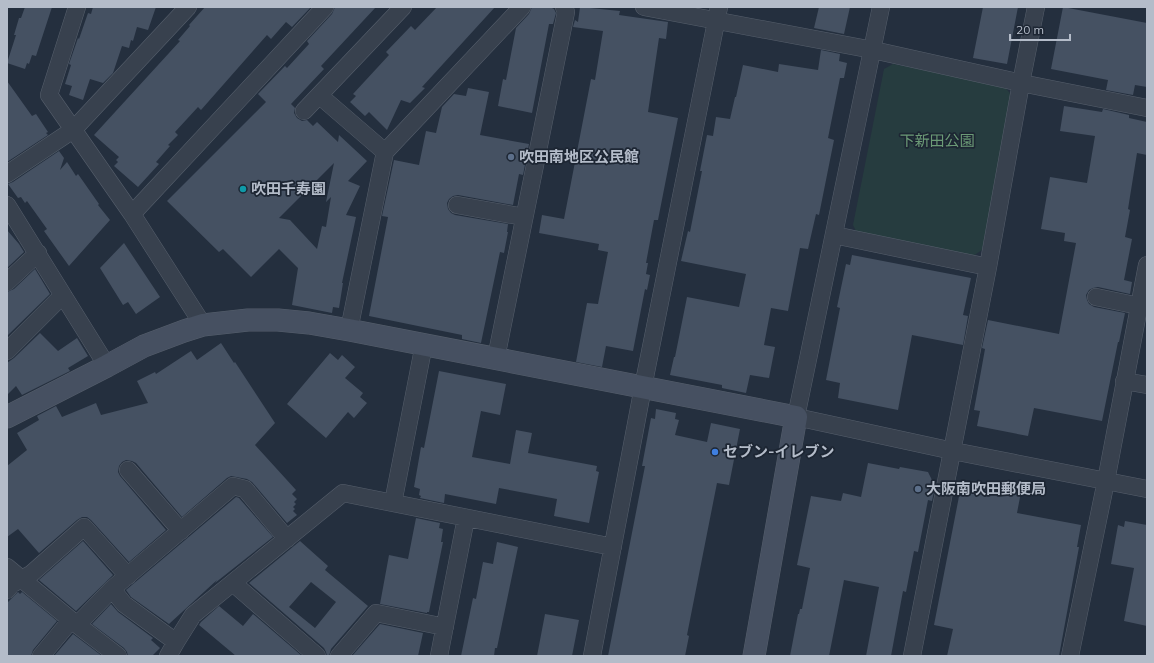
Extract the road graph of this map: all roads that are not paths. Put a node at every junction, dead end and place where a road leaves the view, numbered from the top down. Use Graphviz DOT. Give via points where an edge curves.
graph roads {
  1 [pos="78,7"];
  2 [pos="188,7"];
  3 [pos="325,7"];
  4 [pos="403,7"];
  5 [pos="522,7"];
  6 [pos="564,7"];
  7 [pos="644,7"];
  8 [pos="881,7"];
  9 [pos="1036,7"];
  10 [pos="717,14"];
  11 [pos="873,50"];
  12 [pos="1021,83"];
  13 [pos="320,96"];
  14 [pos="1147,108"];
  15 [pos="304,111"];
  16 [pos="74,130"];
  17 [pos="385,152"];
  18 [pos="7,174"];
  19 [pos="7,205"];
  20 [pos="457,205"];
  21 [pos="132,214"];
  22 [pos="524,217"];
  23 [pos="834,235"];
  24 [pos="38,253"];
  25 [pos="1147,265"];
  26 [pos="988,266"];
  27 [pos="7,282"];
  28 [pos="63,295"];
  29 [pos="1096,297"];
  30 [pos="1139,306"];
  31 [pos="203,325"];
  32 [pos="349,330"];
  33 [pos="424,344"];
  34 [pos="7,351"];
  35 [pos="496,358"];
  36 [pos="107,366"];
  37 [pos="1124,381"];
  38 [pos="1147,385"];
  39 [pos="643,387"];
  40 [pos="7,417"];
  41 [pos="796,417"];
  42 [pos="953,451"];
  43 [pos="128,470"];
  44 [pos="1106,481"];
  45 [pos="1147,489"];
  46 [pos="393,503"];
  47 [pos="466,518"];
  48 [pos="181,531"];
  49 [pos="287,539"];
  50 [pos="613,547"];
  51 [pos="7,566"];
  52 [pos="128,576"];
  53 [pos="21,579"];
  54 [pos="233,583"];
  55 [pos="112,589"];
  56 [pos="7,590"];
  57 [pos="74,622"];
  58 [pos="445,627"];
  59 [pos="172,649"];
  60 [pos="41,656"];
  61 [pos="118,656"];
  62 [pos="317,656"];
  63 [pos="339,656"];
  64 [pos="439,656"];
  65 [pos="592,656"];
  66 [pos="754,656"];
  67 [pos="912,656"];
  68 [pos="1070,656"];
  1 -- 16 [label="street" via="49,95"];
  2 -- 16 [label="street"];
  3 -- 21 [label="street"];
  4 -- 13 [label="street"];
  5 -- 17 [label="street"];
  6 -- 22 [label="street" via="566,12"];
  7 -- 10 [label="street"];
  8 -- 11 [label="street"];
  9 -- 12 [label="street"];
  10 -- 11 [label="street"];
  10 -- 39 [label="street"];
  11 -- 12 [label="street"];
  11 -- 23 [label="street"];
  12 -- 14 [label="street"];
  12 -- 26 [label="street"];
  13 -- 15 [label="street"];
  13 -- 17 [label="street"];
  16 -- 18 [label="street"];
  16 -- 21 [label="street"];
  17 -- 32 [label="street"];
  19 -- 24 [label="street"];
  20 -- 22 [label="street"];
  21 -- 31 [label="street"];
  22 -- 35 [label="street"];
  23 -- 26 [label="street"];
  23 -- 41 [label="street"];
  24 -- 27 [label="street"];
  24 -- 28 [label="street"];
  25 -- 30 [label="street"];
  26 -- 42 [label="street"];
  28 -- 34 [label="street"];
  28 -- 36 [label="street"];
  29 -- 30 [label="street"];
  30 -- 37 [label="street"];
  31 -- 32 [label="street" via="278,320"];
  31 -- 36 [label="street" via="144,346"];
  32 -- 33 [label="street"];
  33 -- 35 [label="street"];
  33 -- 46 [label="street"];
  35 -- 39 [label="street"];
  36 -- 40 [label="street"];
  37 -- 38 [label="street"];
  37 -- 44 [label="street"];
  39 -- 41 [label="street"];
  39 -- 50 [label="street"];
  41 -- 42 [label="street"];
  41 -- 66 [label="street"];
  42 -- 44 [label="street"];
  42 -- 67 [label="street"];
  43 -- 48 [label="street"];
  44 -- 45 [label="street"];
  44 -- 68 [label="street"];
  46 -- 47 [label="street"];
  46 -- 49 [label="street" via="343,493"];
  47 -- 50 [label="street"];
  47 -- 58 [label="street"];
  48 -- 49 [label="street" via="233,486 245,490"];
  48 -- 52 [label="street"];
  49 -- 54 [label="street"];
  50 -- 65 [label="street"];
  51 -- 53 [label="street"];
  52 -- 53 [label="street" via="84,527 31,574"];
  52 -- 55 [label="street"];
  53 -- 56 [label="street"];
  53 -- 57 [label="street"];
  54 -- 59 [label="street" via="193,615"];
  54 -- 62 [label="street"];
  55 -- 57 [label="street"];
  55 -- 59 [label="street" via="124,604"];
  57 -- 60 [label="street"];
  57 -- 61 [label="street"];
  58 -- 63 [label="street" via="376,613"];
  58 -- 64 [label="street"];
}
